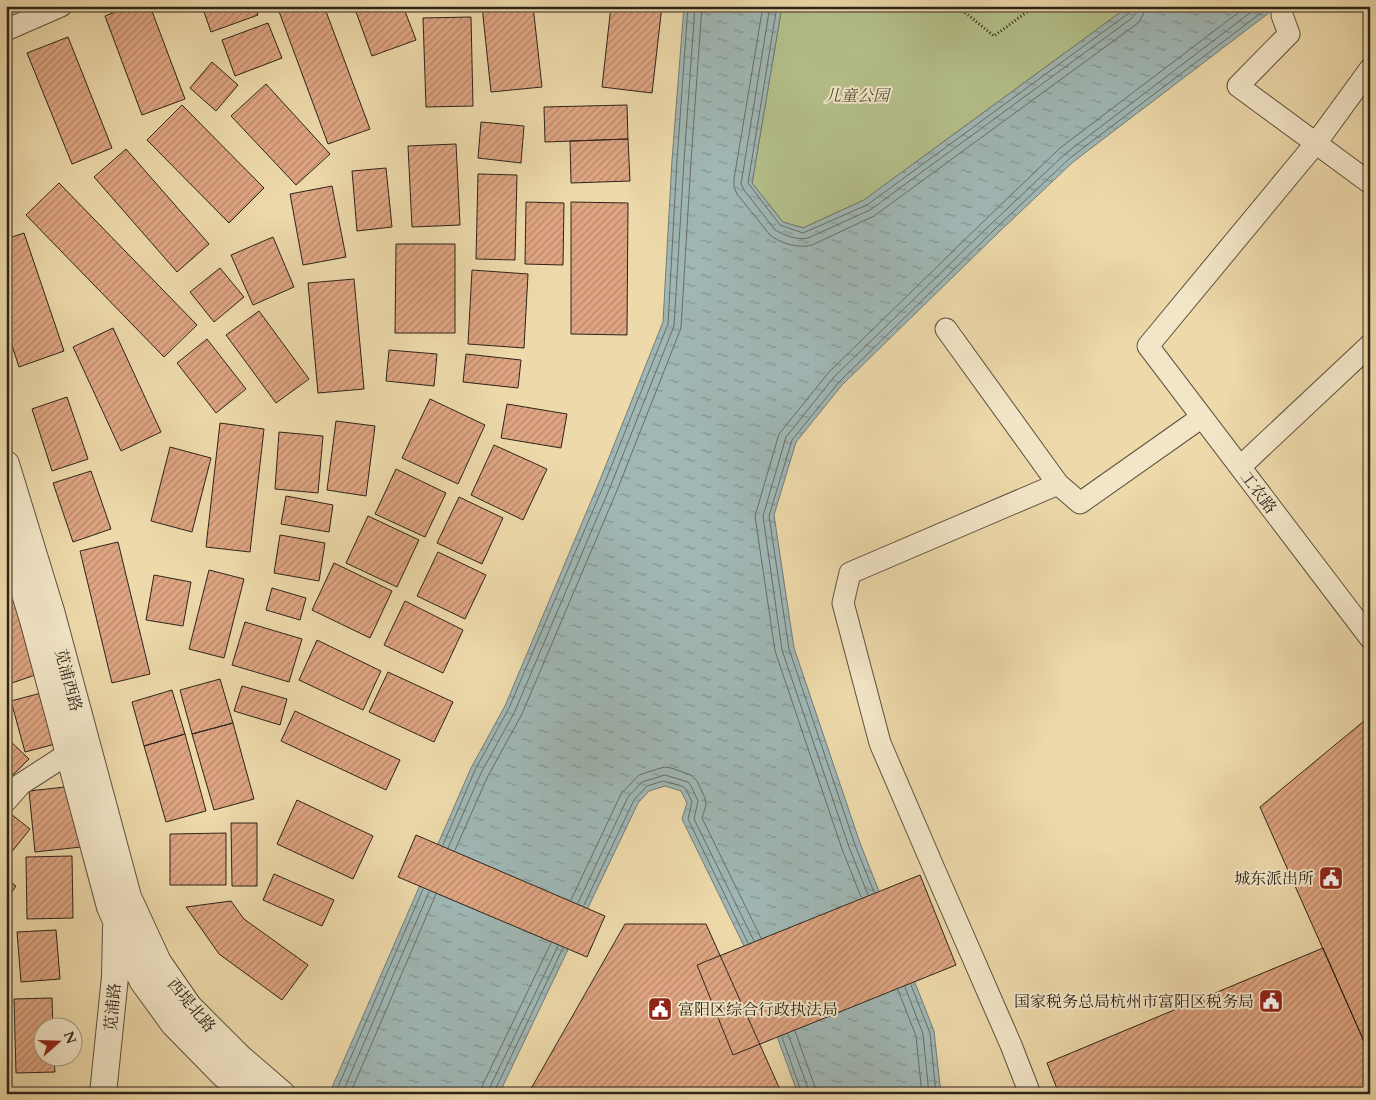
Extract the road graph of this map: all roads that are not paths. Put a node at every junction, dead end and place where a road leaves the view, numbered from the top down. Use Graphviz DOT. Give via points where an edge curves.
graph roads {
  1 [pos="61,6"];
  2 [pos="1282,15"];
  3 [pos="6,30"];
  4 [pos="1370,69"];
  5 [pos="1316,143"];
  6 [pos="1370,182"];
  7 [pos="946,329"];
  8 [pos="1370,344"];
  9 [pos="1202,417"];
  10 [pos="6,464"];
  11 [pos="1240,467"];
  12 [pos="1058,484"];
  13 [pos="6,531"];
  14 [pos="1370,638"];
  15 [pos="69,753"];
  16 [pos="6,801"];
  17 [pos="118,908"];
  18 [pos="103,1094"];
  19 [pos="246,1094"];
  20 [pos="282,1094"];
  21 [pos="1030,1094"];
  1 -- 3 [label="street"];
  2 -- 5 [label="street" via="1289,34 1238,86"];
  4 -- 5 [label="street"];
  5 -- 6 [label="street"];
  5 -- 9 [label="street, 工农路" via="1148,346"];
  7 -- 12 [label="street"];
  8 -- 11 [label="street"];
  9 -- 11 [label="street, 工农路"];
  9 -- 12 [label="street" via="1080,503"];
  10 -- 17 [label="street, 苋浦西路" via="51,611"];
  11 -- 14 [label="street, 工农路"];
  12 -- 21 [label="street" via="850,573 843,604 880,743 1012,1045"];
  13 -- 15 [label="street, 苋浦西路"];
  15 -- 16 [label="street" via="22,784"];
  15 -- 17 [label="street, 苋浦西路"];
  17 -- 18 [label="street, 苋浦路" via="115,977"];
  17 -- 19 [label="street, 西堤北路" via="142,980 174,1024"];
  17 -- 20 [label="street, 西堤北路" via="189,1007"];
}
